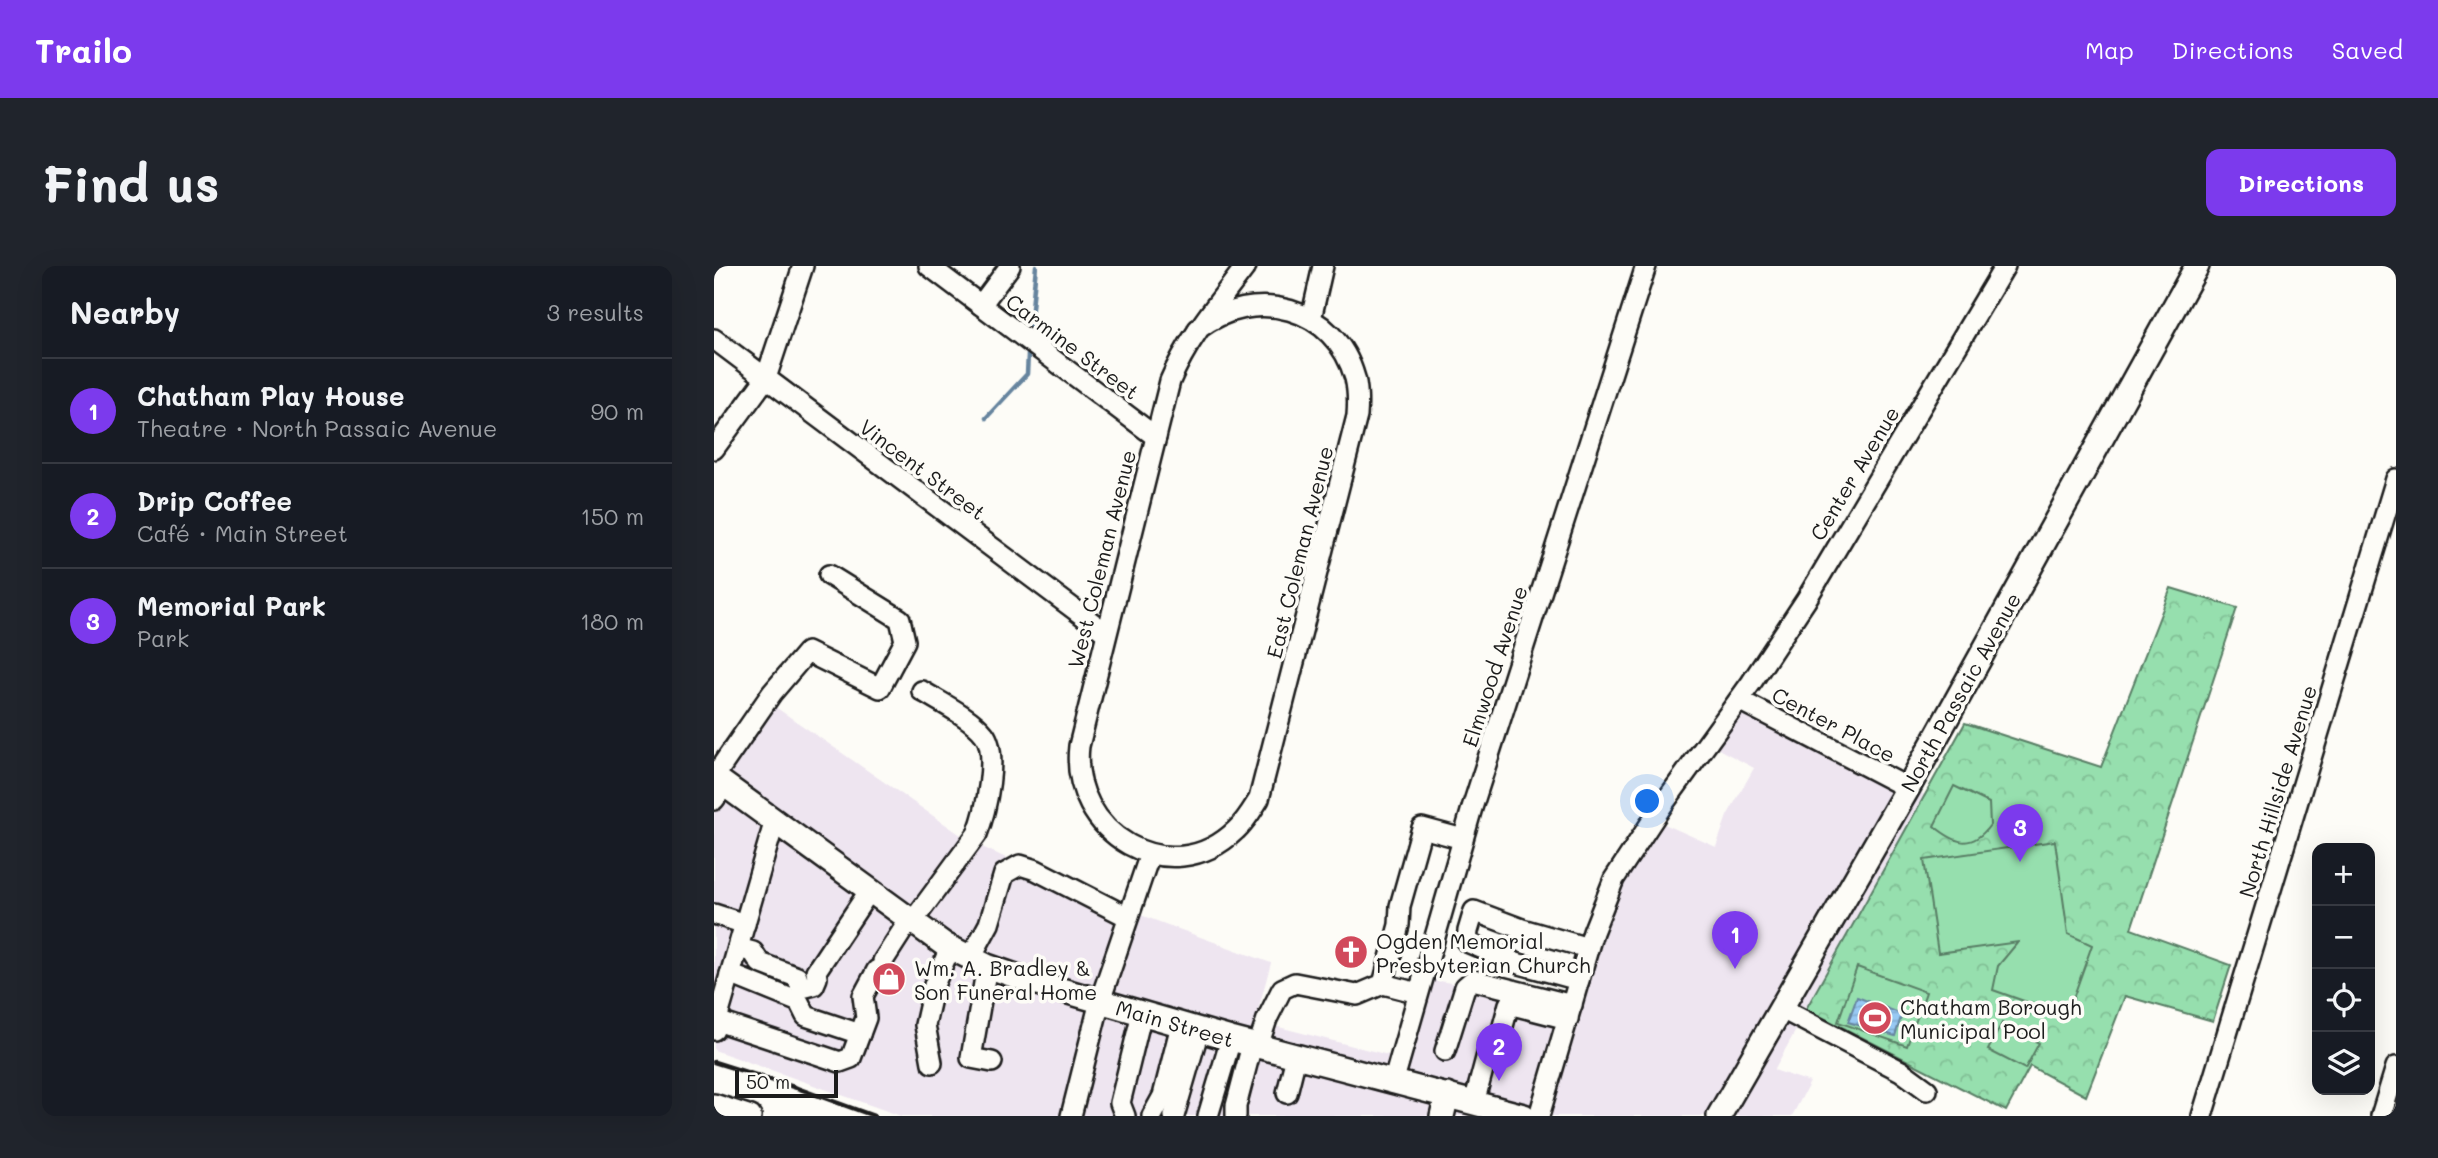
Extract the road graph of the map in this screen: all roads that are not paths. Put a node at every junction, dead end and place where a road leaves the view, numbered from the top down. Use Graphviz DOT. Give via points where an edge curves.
graph roads {
  1 [pos="803,266"];
  2 [pos="929,266"];
  3 [pos="1010,266"];
  4 [pos="1246,266"];
  5 [pos="1323,266"];
  6 [pos="1646,266"];
  7 [pos="2005,266"];
  8 [pos="2197,266"];
  9 [pos="981,305"];
  10 [pos="1311,319"];
  11 [pos="1198,329"];
  12 [pos="714,339"];
  13 [pos="766,378"];
  14 [pos="1156,437"];
  15 [pos="714,449"];
  16 [pos="2396,479"];
  17 [pos="829,575"];
  18 [pos="1106,633"];
  19 [pos="922,691"];
  20 [pos="1739,700"];
  21 [pos="717,785"];
  22 [pos="1908,788"];
  23 [pos="775,821"];
  24 [pos="1463,839"];
  25 [pos="1150,853"];
  26 [pos="870,890"];
  27 [pos="714,914"];
  28 [pos="1128,917"];
  29 [pos="912,920"];
  30 [pos="745,924"];
  31 [pos="738,948"];
  32 [pos="1588,948"];
  33 [pos="969,958"];
  34 [pos="730,974"];
  35 [pos="1579,980"];
  36 [pos="1383,984"];
  37 [pos="1418,993"];
  38 [pos="1100,1001"];
  39 [pos="1780,1008"];
  40 [pos="1570,1012"];
  41 [pos="1142,1013"];
  42 [pos="715,1026"];
  43 [pos="1190,1027"];
  44 [pos="860,1034"];
  45 [pos="1247,1044"];
  46 [pos="1445,1051"];
  47 [pos="1296,1057"];
  48 [pos="992,1062"];
  49 [pos="932,1063"];
  50 [pos="2396,1067"];
  51 [pos="1394,1083"];
  52 [pos="1927,1090"];
  53 [pos="1287,1093"];
  54 [pos="1474,1102"];
  55 [pos="714,1104"];
  56 [pos="1444,1105"];
  57 [pos="751,1116"];
  58 [pos="1071,1116"];
  59 [pos="1125,1116"];
  60 [pos="1152,1116"];
  61 [pos="1174,1116"];
  62 [pos="1208,1116"];
  63 [pos="1236,1116"];
  64 [pos="1524,1116"];
  65 [pos="1539,1116"];
  66 [pos="1719,1116"];
  67 [pos="2202,1116"];
  68 [pos="2381,1116"];
  1 -- 13 [label="street"];
  2 -- 9 [label="street, Carmine Street"];
  3 -- 9 [label="street"];
  4 -- 11 [label="street, West Coleman Avenue"];
  5 -- 10 [label="street"];
  6 -- 24 [label="street, Elmwood Avenue"];
  7 -- 20 [label="street, Center Avenue" via="1806,600"];
  8 -- 22 [label="main road, North Passaic Avenue"];
  9 -- 14 [label="street, Carmine Street"];
  10 -- 11 [label="street, East Coleman Avenue" via="1277,306 1258,305 1221,314"];
  10 -- 25 [label="street, East Coleman Avenue" via="1339,344 1349,360 1358,397 1357,415 1259,799 1230,836 1214,846 1187,854"];
  11 -- 14 [label="street, West Coleman Avenue" via="1170,381"];
  12 -- 13 [label="street, Vincent Street"];
  13 -- 15 [label="street"];
  13 -- 18 [label="street, Vincent Street"];
  14 -- 18 [label="street, West Coleman Avenue"];
  16 -- 67 [label="street, North Hillside Avenue"];
  17 -- 21 [label="street" via="900,619 905,641 880,688 807,652 772,693"];
  18 -- 25 [label="street, West Coleman Avenue" via="1079,746 1080,783 1091,809 1109,831 1123,843"];
  19 -- 29 [label="street" via="978,727 989,743 991,759 977,834"];
  20 -- 22 [label="street, Center Place"];
  20 -- 32 [label="street, Center Avenue" via="1614,879"];
  21 -- 23 [label="main road, Main Street"];
  22 -- 39 [label="main road, North Passaic Avenue"];
  23 -- 26 [label="main road, Main Street"];
  23 -- 30 [label="street"];
  24 -- 36 [label="street" via="1422,828"];
  24 -- 37 [label="street, Elmwood Avenue"];
  25 -- 28 [label="street"];
  26 -- 29 [label="main road, Main Street"];
  26 -- 31 [label="street" via="807,974 760,963 753,952"];
  27 -- 30 [label="street"];
  28 -- 33 [label="street" via="1020,865 1004,874 989,924"];
  28 -- 38 [label="street"];
  29 -- 33 [label="main road, Main Street"];
  29 -- 44 [label="street" via="863,996 866,1017"];
  30 -- 31 [label="street"];
  31 -- 34 [label="street"];
  32 -- 35 [label="street, Center Avenue"];
  32 -- 35 [label="street" via="1474,911 1468,931 1467,942 1516,963"];
  33 -- 38 [label="main road, Main Street"];
  33 -- 48 [label="street" via="971,1058"];
  33 -- 49 [label="street" via="934,985 925,1025"];
  34 -- 42 [label="street"];
  34 -- 44 [label="street" via="799,1002 806,1016"];
  35 -- 40 [label="street, Center Avenue"];
  36 -- 37 [label="street"];
  36 -- 45 [label="street" via="1357,995 1295,983 1282,989"];
  37 -- 51 [label="street, Elmwood Avenue"];
  38 -- 41 [label="main road, Main Street"];
  38 -- 58 [label="street"];
  39 -- 52 [label="street" via="1901,1071"];
  39 -- 66 [label="main road, North Passaic Avenue"];
  40 -- 46 [label="street" via="1473,980 1465,987"];
  40 -- 54 [label="street" via="1509,1004 1500,1037 1489,1047"];
  40 -- 65 [label="street, Center Avenue"];
  41 -- 43 [label="main road, Main Street"];
  41 -- 59 [label="street" via="1120,1103"];
  42 -- 44 [label="street" via="840,1062 851,1058"];
  43 -- 45 [label="main road, Main Street"];
  43 -- 60 [label="street"];
  43 -- 61 [label="street"];
  45 -- 47 [label="main road, Main Street"];
  45 -- 62 [label="street"];
  45 -- 63 [label="street"];
  47 -- 51 [label="main road, Main Street"];
  47 -- 53 [label="street"];
  50 -- 68 [label="street"];
  51 -- 56 [label="main road, Main Street"];
  54 -- 56 [label="main road, Main Street"];
  54 -- 64 [label="main road, Main Street"];
  55 -- 57 [label="street"];
}
